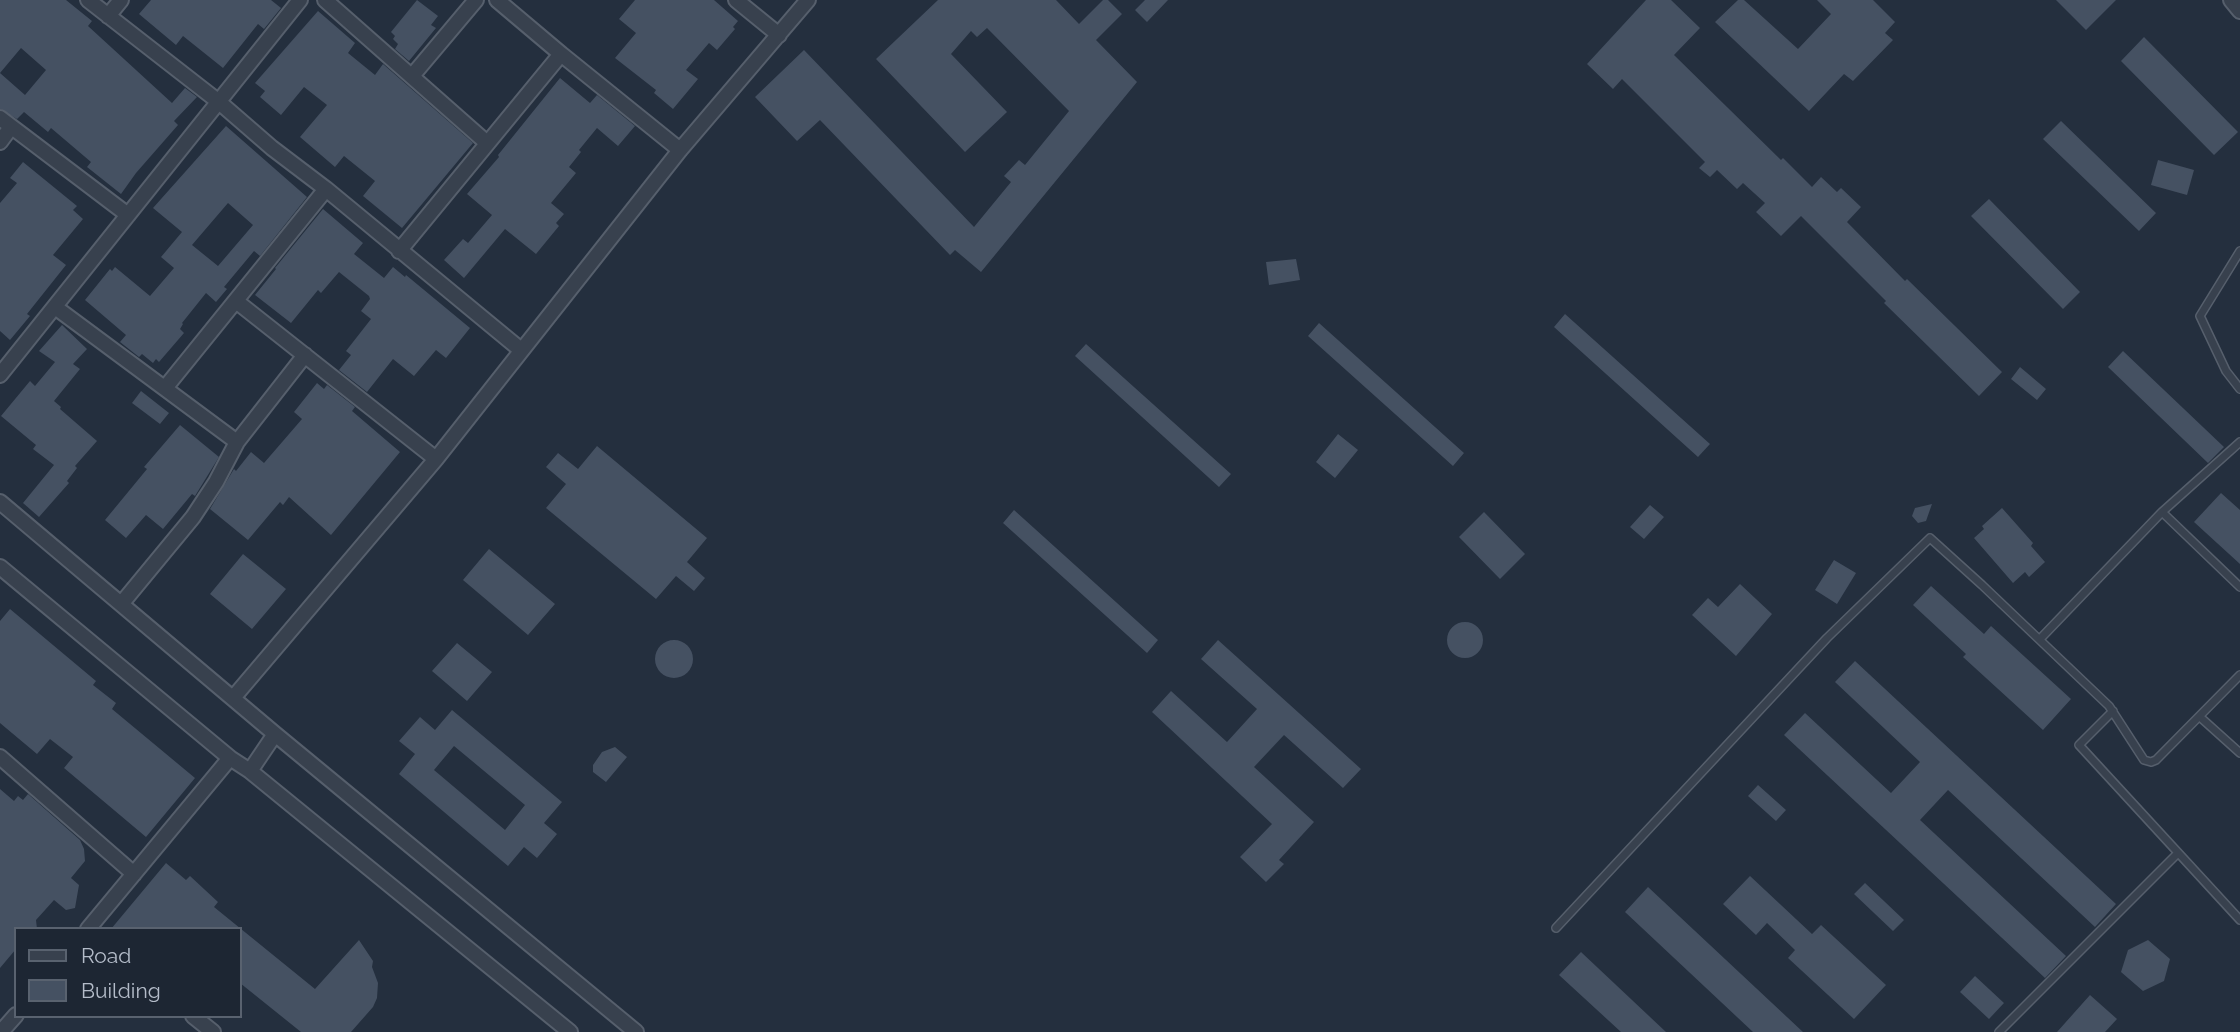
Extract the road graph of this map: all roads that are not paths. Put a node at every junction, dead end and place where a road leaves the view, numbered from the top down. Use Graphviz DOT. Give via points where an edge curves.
graph roads {
  1 [pos="88,0"];
  2 [pos="121,0"];
  3 [pos="300,0"];
  4 [pos="325,0"];
  5 [pos="476,0"];
  6 [pos="497,0"];
  7 [pos="736,0"];
  8 [pos="808,0"];
  9 [pos="2231,0"];
  10 [pos="2240,11"];
  11 [pos="108,16"];
  12 [pos="779,35"];
  13 [pos="561,54"];
  14 [pos="412,76"];
  15 [pos="219,102"];
  16 [pos="5,122"];
  17 [pos="0,142"];
  18 [pos="487,143"];
  19 [pos="680,150"];
  20 [pos="326,189"];
  21 [pos="128,215"];
  22 [pos="400,251"];
  23 [pos="2240,251"];
  24 [pos="236,301"];
  25 [pos="55,307"];
  26 [pos="521,350"];
  27 [pos="305,355"];
  28 [pos="0,375"];
  29 [pos="165,387"];
  30 [pos="2240,388"];
  31 [pos="237,442"];
  32 [pos="2240,442"];
  33 [pos="436,459"];
  34 [pos="0,502"];
  35 [pos="2162,512"];
  36 [pos="0,568"];
  37 [pos="2240,587"];
  38 [pos="122,603"];
  39 [pos="2040,639"];
  40 [pos="2240,675"];
  41 [pos="233,698"];
  42 [pos="2113,711"];
  43 [pos="2200,716"];
  44 [pos="275,734"];
  45 [pos="2240,753"];
  46 [pos="0,757"];
  47 [pos="230,758"];
  48 [pos="250,771"];
  49 [pos="2178,853"];
  50 [pos="134,874"];
  51 [pos="2240,920"];
  52 [pos="90,927"];
  53 [pos="1556,928"];
  54 [pos="196,1018"];
  55 [pos="213,1032"];
  56 [pos="570,1032"];
  57 [pos="636,1032"];
  58 [pos="1999,1032"];
  1 -- 11 [label="street"];
  2 -- 11 [label="street"];
  3 -- 15 [label="street"];
  4 -- 14 [label="street"];
  5 -- 14 [label="street"];
  6 -- 13 [label="street"];
  7 -- 12 [label="street"];
  8 -- 12 [label="street"];
  9 -- 10 [label="street"];
  11 -- 15 [label="street"];
  12 -- 19 [label="street"];
  13 -- 18 [label="street"];
  13 -- 19 [label="street"];
  14 -- 18 [label="street"];
  15 -- 20 [label="street"];
  15 -- 21 [label="street"];
  16 -- 17 [label="street"];
  16 -- 21 [label="street"];
  18 -- 22 [label="street"];
  19 -- 26 [label="street"];
  20 -- 22 [label="street"];
  20 -- 24 [label="street"];
  21 -- 25 [label="street"];
  22 -- 26 [label="street"];
  23 -- 30 [label="lane" via="2200,316 2226,371"];
  24 -- 27 [label="street"];
  24 -- 29 [label="street"];
  25 -- 28 [label="street"];
  25 -- 29 [label="street"];
  26 -- 33 [label="street"];
  27 -- 31 [label="street"];
  27 -- 33 [label="street"];
  29 -- 31 [label="street"];
  31 -- 38 [label="street" via="193,517"];
  32 -- 35 [label="lane"];
  33 -- 41 [label="street"];
  34 -- 38 [label="street"];
  35 -- 37 [label="lane"];
  35 -- 39 [label="lane"];
  36 -- 47 [label="street"];
  38 -- 41 [label="street"];
  39 -- 42 [label="lane"];
  39 -- 53 [label="lane" via="1930,538 1818,648"];
  40 -- 43 [label="lane"];
  41 -- 44 [label="street"];
  42 -- 43 [label="lane" via="2144,760 2151,762"];
  42 -- 49 [label="lane" via="2079,745"];
  43 -- 45 [label="lane"];
  44 -- 48 [label="street"];
  44 -- 57 [label="street"];
  46 -- 50 [label="street"];
  47 -- 48 [label="street"];
  47 -- 50 [label="street"];
  48 -- 56 [label="street"];
  49 -- 51 [label="lane"];
  49 -- 58 [label="lane"];
  50 -- 52 [label="street"];
  54 -- 55 [label="street"];
}
